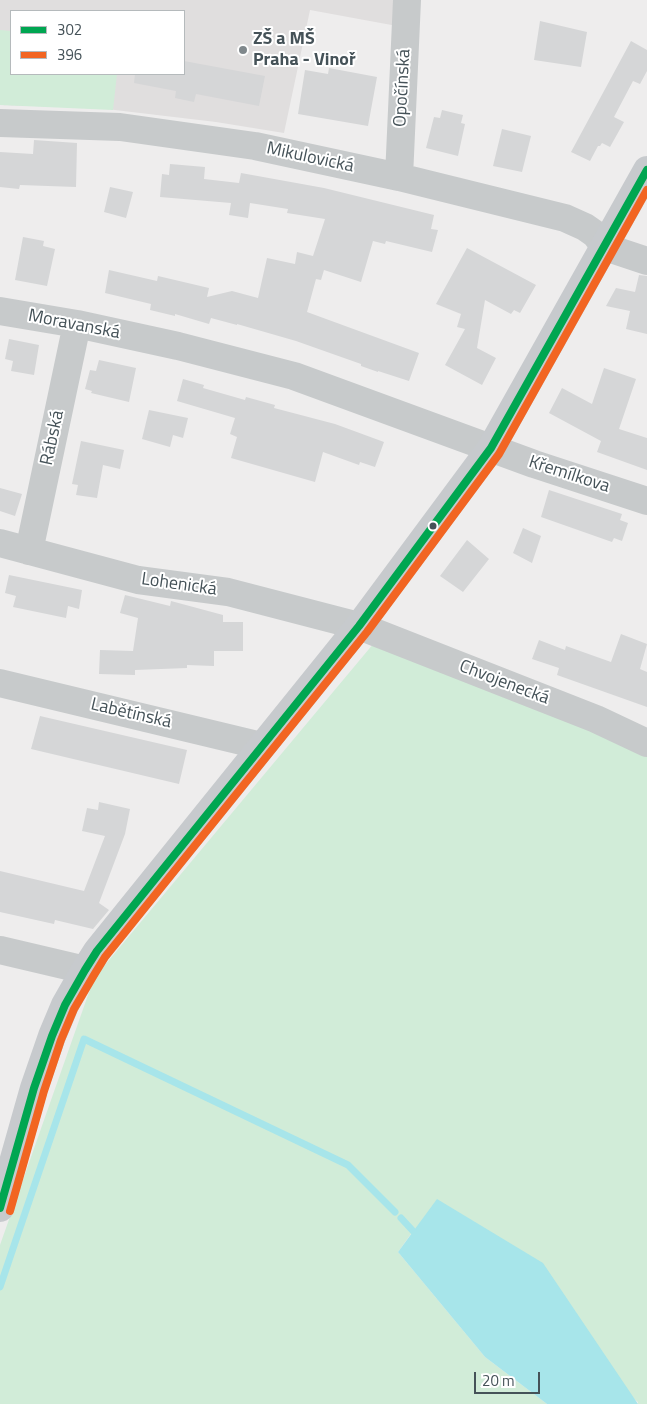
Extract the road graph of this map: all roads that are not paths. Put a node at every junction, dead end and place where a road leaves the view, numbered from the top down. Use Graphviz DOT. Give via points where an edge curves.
graph roads {
  1 [pos="407,0"];
  2 [pos="0,123"];
  3 [pos="647,170"];
  4 [pos="399,177"];
  5 [pos="605,247"];
  6 [pos="647,261"];
  7 [pos="0,311"];
  8 [pos="77,324"];
  9 [pos="491,448"];
  10 [pos="647,500"];
  11 [pos="0,543"];
  12 [pos="29,551"];
  13 [pos="359,626"];
  14 [pos="0,683"];
  15 [pos="647,743"];
  16 [pos="262,746"];
  17 [pos="0,950"];
  18 [pos="85,970"];
  19 [pos="0,1208"];
  1 -- 4 [label="street, Opočínská"];
  2 -- 4 [label="street, Mikulovická" via="120,128 255,146"];
  3 -- 5 [label="street"];
  4 -- 5 [label="street, Mikulovická" via="565,218 585,227"];
  5 -- 6 [label="street"];
  5 -- 9 [label="street"];
  7 -- 8 [label="street, Moravanská"];
  8 -- 9 [label="street, Moravanská" via="294,376"];
  8 -- 12 [label="street, Rábská"];
  9 -- 10 [label="street, Křemílkova"];
  9 -- 13 [label="street"];
  11 -- 12 [label="street, Lohenická"];
  12 -- 13 [label="street, Lohenická" via="138,580 228,592"];
  13 -- 15 [label="street, Chvojenecká" via="596,719"];
  13 -- 16 [label="street"];
  14 -- 16 [label="street, Labětínská"];
  16 -- 18 [label="street"];
  17 -- 18 [label="street"];
  18 -- 19 [label="street" via="52,1036"];
}
